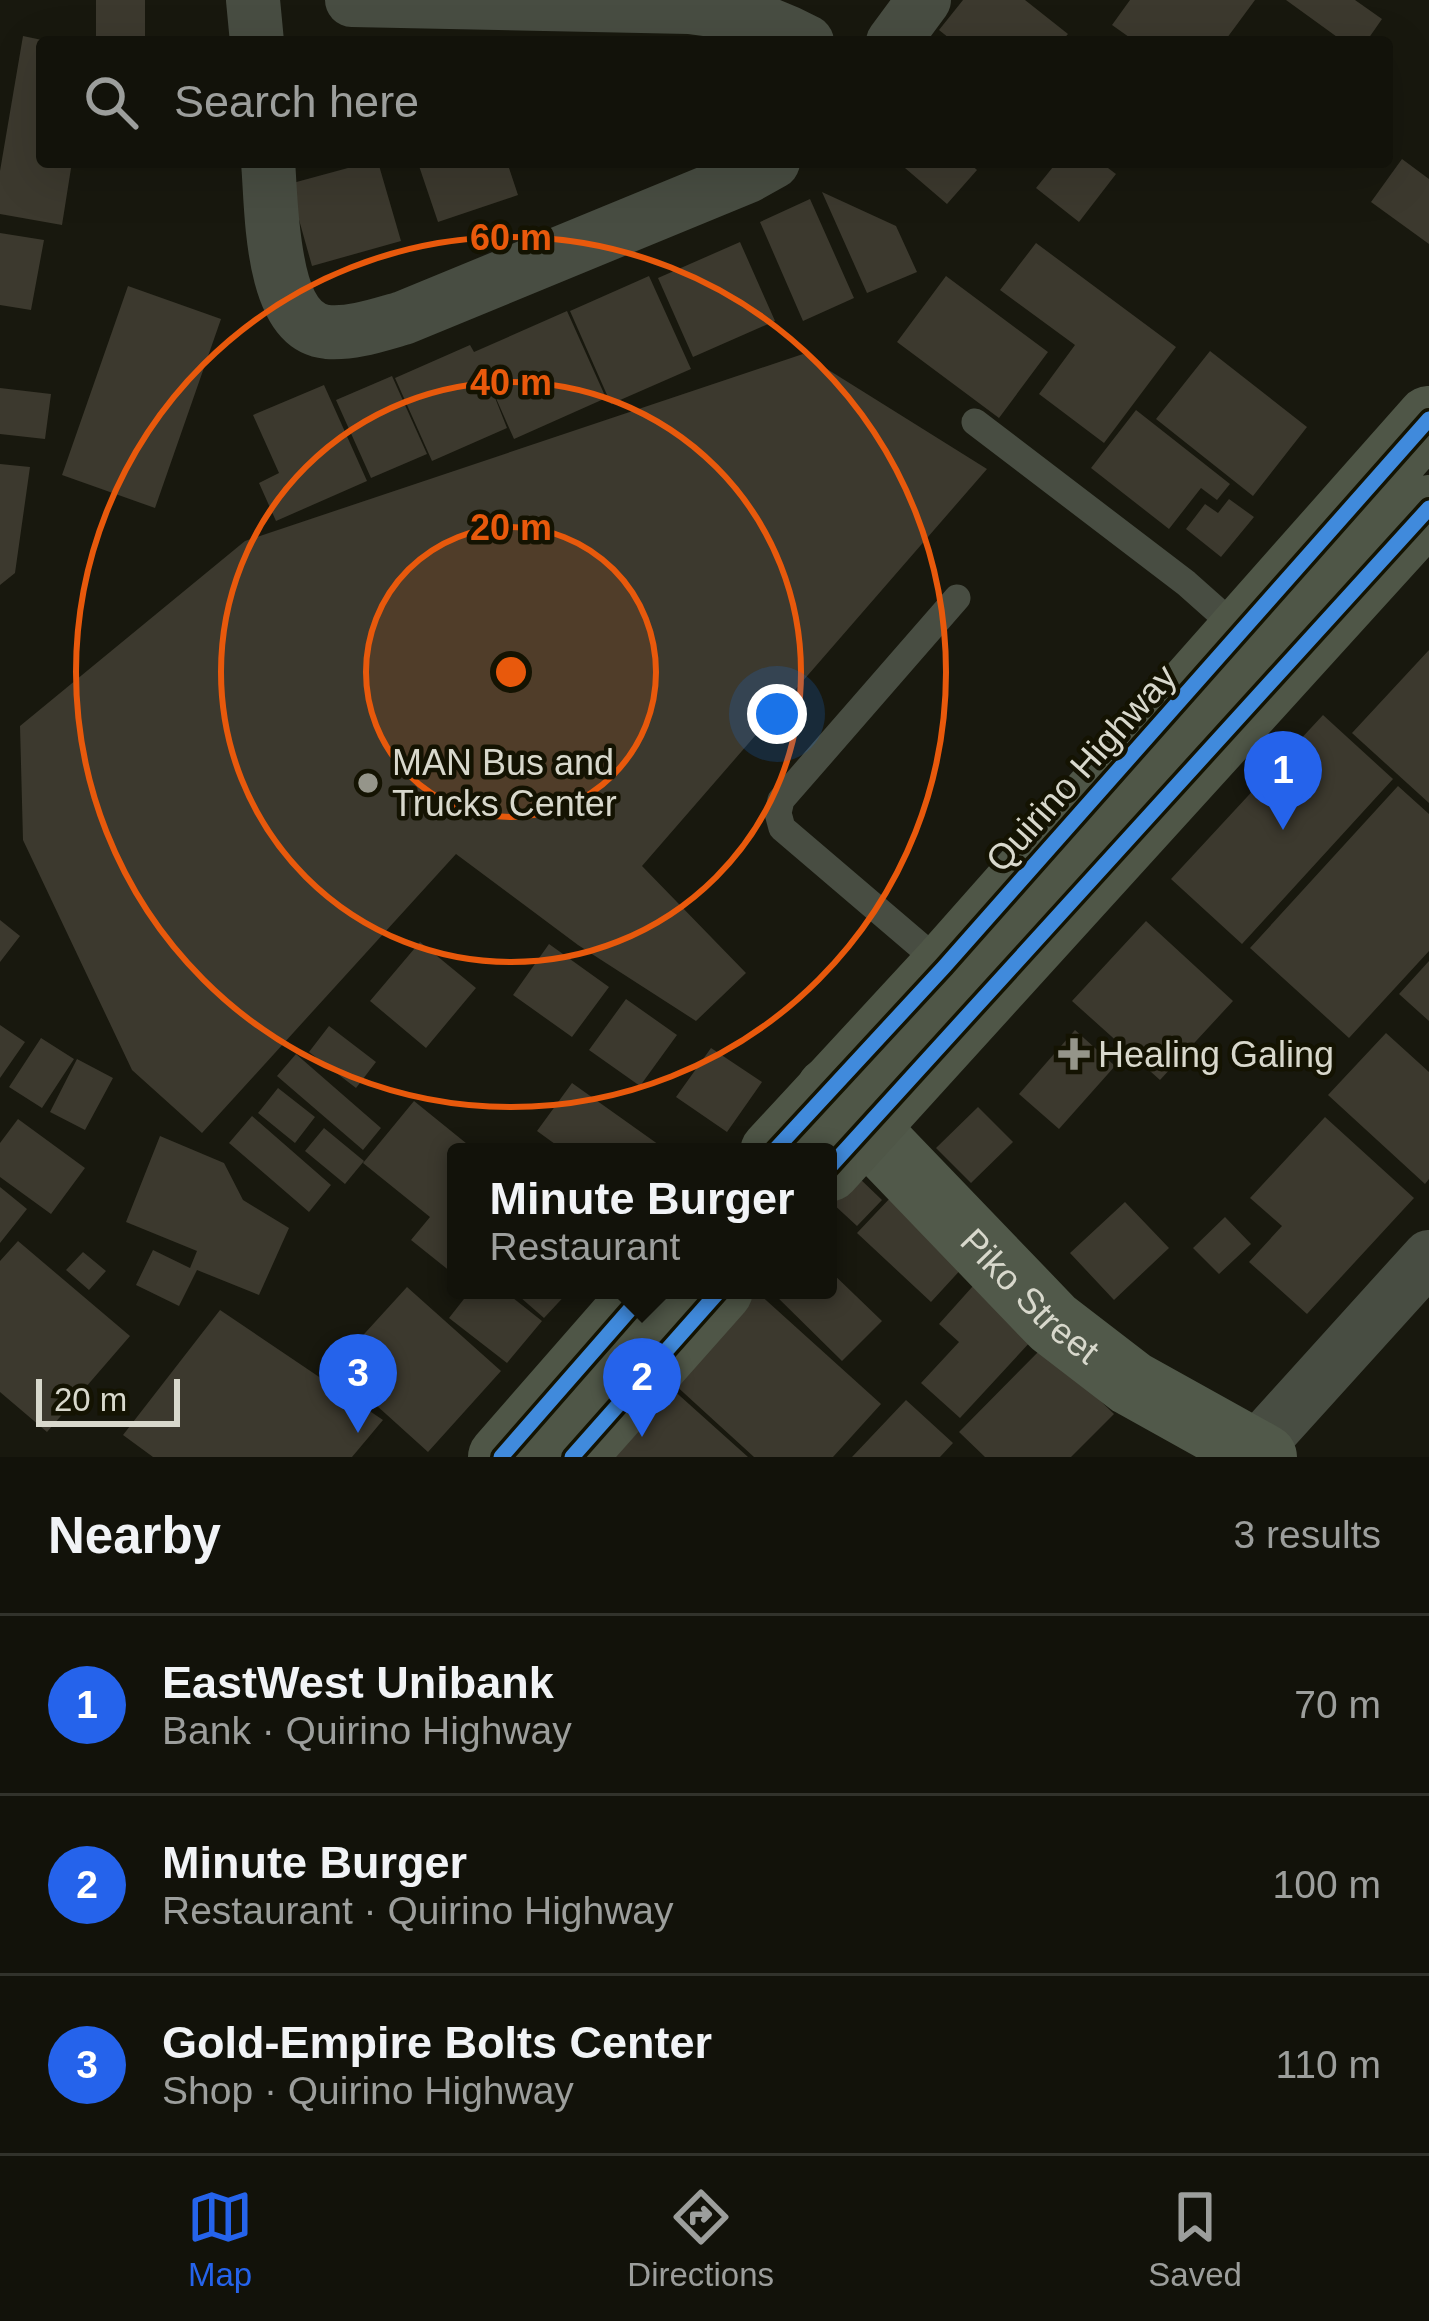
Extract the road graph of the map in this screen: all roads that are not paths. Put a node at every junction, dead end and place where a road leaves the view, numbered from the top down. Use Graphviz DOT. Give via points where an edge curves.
graph roads {
  1 [pos="254,0"];
  2 [pos="352,0"];
  3 [pos="924,0"];
  4 [pos="257,36"];
  5 [pos="796,36"];
  6 [pos="897,36"];
  7 [pos="269,168"];
  8 [pos="762,168"];
  9 [pos="1429,419"];
  10 [pos="975,422"];
  11 [pos="1429,508"];
  12 [pos="957,598"];
  13 [pos="1262,651"];
  14 [pos="962,983"];
  15 [pos="840,1129"];
  16 [pos="799,1143"];
  17 [pos="1429,1257"];
  18 [pos="639,1299"];
  19 [pos="712,1299"];
  20 [pos="1255,1455"];
  21 [pos="501,1457"];
  22 [pos="572,1457"];
  1 -- 4 [label="street"];
  2 -- 5 [label="street" via="688,8 733,12"];
  3 -- 6 [label="street"];
  7 -- 8 [label="street" via="286,293 301,320 322,332 403,318"];
  9 -- 13 [label="main road"];
  10 -- 13 [label="lane"];
  11 -- 13 [label="main road"];
  12 -- 14 [label="lane" via="781,800 778,814 782,828"];
  13 -- 14 [label="main road"];
  14 -- 15 [label="main road"];
  15 -- 16 [label="main road"];
  15 -- 20 [label="street, Piko Street" via="1053,1323 1131,1383"];
  17 -- 20 [label="street"];
  18 -- 21 [label="main road"];
  19 -- 22 [label="main road"];
}
